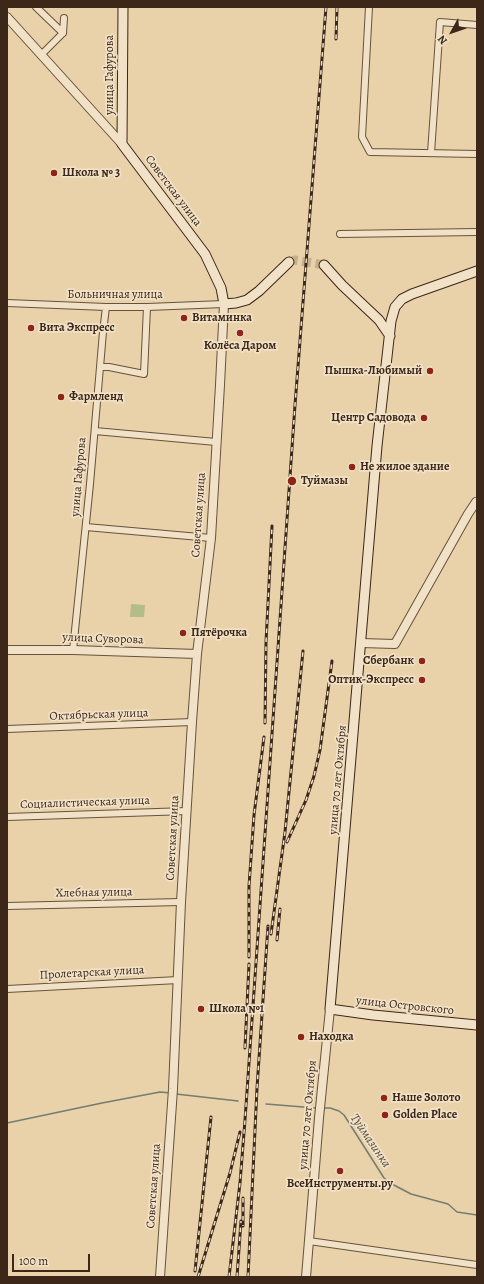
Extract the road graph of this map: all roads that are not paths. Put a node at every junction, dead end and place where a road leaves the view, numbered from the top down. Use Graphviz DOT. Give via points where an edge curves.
graph roads {
  1 [pos="36,7"];
  2 [pos="123,7"];
  3 [pos="369,7"];
  4 [pos="7,17"];
  5 [pos="64,18"];
  6 [pos="477,25"];
  7 [pos="63,33"];
  8 [pos="41,55"];
  9 [pos="122,144"];
  10 [pos="431,153"];
  11 [pos="477,154"];
  12 [pos="477,232"];
  13 [pos="340,234"];
  14 [pos="289,262"];
  15 [pos="324,265"];
  16 [pos="477,271"];
  17 [pos="7,302"];
  18 [pos="224,304"];
  19 [pos="106,307"];
  20 [pos="147,307"];
  21 [pos="390,336"];
  22 [pos="100,367"];
  23 [pos="95,431"];
  24 [pos="216,442"];
  25 [pos="476,503"];
  26 [pos="468,514"];
  27 [pos="477,515"];
  28 [pos="86,527"];
  29 [pos="211,538"];
  30 [pos="361,643"];
  31 [pos="7,650"];
  32 [pos="73,650"];
  33 [pos="197,654"];
  34 [pos="192,722"];
  35 [pos="7,729"];
  36 [pos="187,812"];
  37 [pos="7,817"];
  38 [pos="181,902"];
  39 [pos="7,906"];
  40 [pos="178,980"];
  41 [pos="7,989"];
  42 [pos="330,1009"];
  43 [pos="477,1025"];
  44 [pos="309,1241"];
  45 [pos="477,1265"];
  46 [pos="160,1277"];
  47 [pos="306,1277"];
  1 -- 7 [label="street"];
  2 -- 9 [label="main road, улица Гафурова"];
  3 -- 10 [label="street" via="362,137 370,152"];
  4 -- 8 [label="street, Советская улица"];
  5 -- 7 [label="street"];
  6 -- 10 [label="street" via="440,22"];
  7 -- 8 [label="street"];
  8 -- 9 [label="street, Советская улица"];
  9 -- 18 [label="main road, Советская улица" via="205,254 221,288"];
  10 -- 11 [label="street"];
  12 -- 13 [label="street"];
  14 -- 18 [label="main road" via="246,300"];
  15 -- 21 [label="main road" via="379,320"];
  16 -- 21 [label="main road, улица 70 лет Октября" via="402,299 395,307"];
  17 -- 19 [label="street, Больничная улица"];
  18 -- 20 [label="street, Больничная улица"];
  18 -- 24 [label="street, Советская улица"];
  19 -- 20 [label="street, Больничная улица"];
  19 -- 22 [label="street, улица Гафурова"];
  20 -- 22 [label="street" via="144,374"];
  21 -- 30 [label="main road, улица 70 лет Октября" via="377,446"];
  22 -- 23 [label="street, улица Гафурова"];
  23 -- 24 [label="street"];
  23 -- 28 [label="street, улица Гафурова"];
  24 -- 29 [label="street, Советская улица"];
  25 -- 26 [label="street"];
  26 -- 27 [label="street"];
  26 -- 30 [label="street" via="395,644"];
  28 -- 29 [label="street"];
  28 -- 32 [label="street, улица Гафурова"];
  29 -- 33 [label="street, Советская улица"];
  30 -- 42 [label="main road, улица 70 лет Октября"];
  31 -- 32 [label="street, улица Суворова"];
  32 -- 33 [label="street, улица Суворова"];
  33 -- 34 [label="street, Советская улица"];
  34 -- 35 [label="street, Октябрьская улица"];
  34 -- 36 [label="street, Советская улица"];
  36 -- 37 [label="street, Социалистическая улица"];
  36 -- 38 [label="street, Советская улица"];
  38 -- 39 [label="street, Хлебная улица"];
  38 -- 40 [label="street, Советская улица"];
  40 -- 41 [label="street, Пролетарская улица"];
  40 -- 46 [label="street, Советская улица"];
  42 -- 43 [label="main road, улица Островского"];
  42 -- 44 [label="street, улица 70 лет Октября"];
  44 -- 45 [label="street"];
  44 -- 47 [label="street, улица 70 лет Октября"];
}
